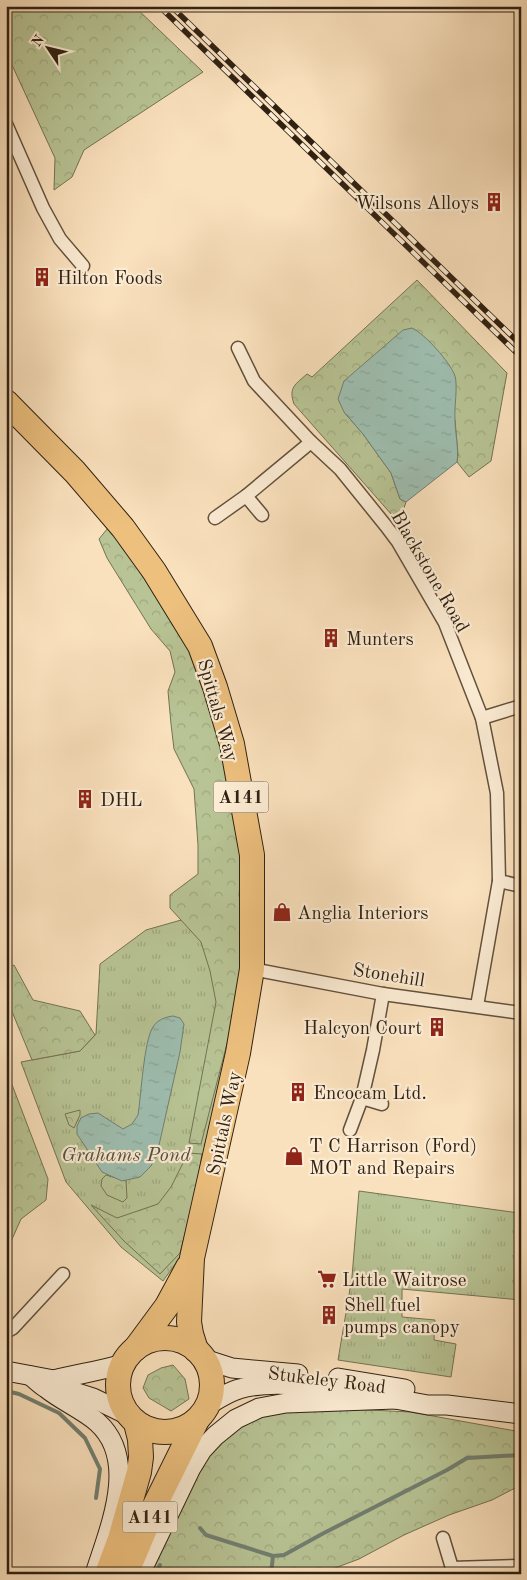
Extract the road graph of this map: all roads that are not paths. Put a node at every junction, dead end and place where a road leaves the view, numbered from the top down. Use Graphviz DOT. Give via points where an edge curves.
graph roads {
  1 [pos="6,124"];
  2 [pos="82,266"];
  3 [pos="238,348"];
  4 [pos="6,402"];
  5 [pos="311,442"];
  6 [pos="246,496"];
  7 [pos="262,516"];
  8 [pos="215,518"];
  9 [pos="521,706"];
  10 [pos="482,718"];
  11 [pos="499,880"];
  12 [pos="521,886"];
  13 [pos="252,969"];
  14 [pos="383,994"];
  15 [pos="477,1006"];
  16 [pos="521,1013"];
  17 [pos="362,1098"];
  18 [pos="382,1104"];
  19 [pos="350,1130"];
  20 [pos="192,1258"];
  21 [pos="64,1274"];
  22 [pos="6,1332"];
  23 [pos="200,1354"];
  24 [pos="129,1356"];
  25 [pos="6,1372"];
  26 [pos="31,1376"];
  27 [pos="54,1380"];
  28 [pos="395,1399"];
  29 [pos="448,1405"];
  30 [pos="202,1412"];
  31 [pos="521,1414"];
  32 [pos="132,1419"];
  33 [pos="443,1538"];
  34 [pos="521,1566"];
  35 [pos="452,1571"];
  36 [pos="95,1574"];
  37 [pos="107,1574"];
  38 [pos="126,1574"];
  39 [pos="140,1574"];
  1 -- 2 [label="street" via="43,208 60,239"];
  3 -- 5 [label="street, Blackstone Road" via="254,382"];
  4 -- 13 [label="highway, Spittals Way / A141" via="75,472 123,528 200,646 232,744 252,855"];
  5 -- 6 [label="street"];
  5 -- 10 [label="street, Blackstone Road" via="340,469 398,542 445,623"];
  6 -- 7 [label="street"];
  6 -- 8 [label="street"];
  9 -- 10 [label="street"];
  10 -- 11 [label="street, Blackstone Road" via="497,793"];
  11 -- 12 [label="street"];
  11 -- 15 [label="street, Blackstone Road"];
  13 -- 14 [label="street, Stonehill"];
  13 -- 20 [label="highway, Spittals Way / A141" via="238,1052"];
  14 -- 15 [label="street, Stonehill"];
  14 -- 17 [label="street"];
  15 -- 16 [label="street, Stonehill"];
  17 -- 18 [label="street"];
  17 -- 19 [label="street"];
  20 -- 23 [label="highway, Spittals Way / A141" via="189,1322"];
  20 -- 24 [label="highway, Spittals Way / A141" via="167,1306"];
  21 -- 22 [label="street"];
  23 -- 24 [label="highway" via="182,1341 166,1338 151,1340"];
  23 -- 29 [label="main road, Stukeley Road" via="232,1368 329,1377 436,1395"];
  23 -- 30 [label="highway" via="210,1373 212,1389"];
  24 -- 27 [label="main road" via="100,1371"];
  24 -- 32 [label="highway" via="118,1377 118,1390 121,1403"];
  25 -- 26 [label="main road"];
  26 -- 27 [label="main road"];
  26 -- 36 [label="main road" via="99,1424 108,1433 118,1457 118,1488"];
  27 -- 32 [label="main road" via="68,1390 93,1398"];
  28 -- 29 [label="main road, Stukeley Road"];
  28 -- 30 [label="main road, Stukeley Road" via="324,1388 259,1385 238,1389"];
  28 -- 39 [label="main road" via="286,1403 259,1408 236,1419 202,1450"];
  29 -- 31 [label="main road, Stukeley Road"];
  30 -- 32 [label="highway" via="186,1427 174,1432 148,1429"];
  30 -- 38 [label="highway, A141" via="160,1495"];
  32 -- 37 [label="highway, A141" via="140,1439 139,1472"];
  33 -- 35 [label="street"];
  34 -- 35 [label="street"];
}
